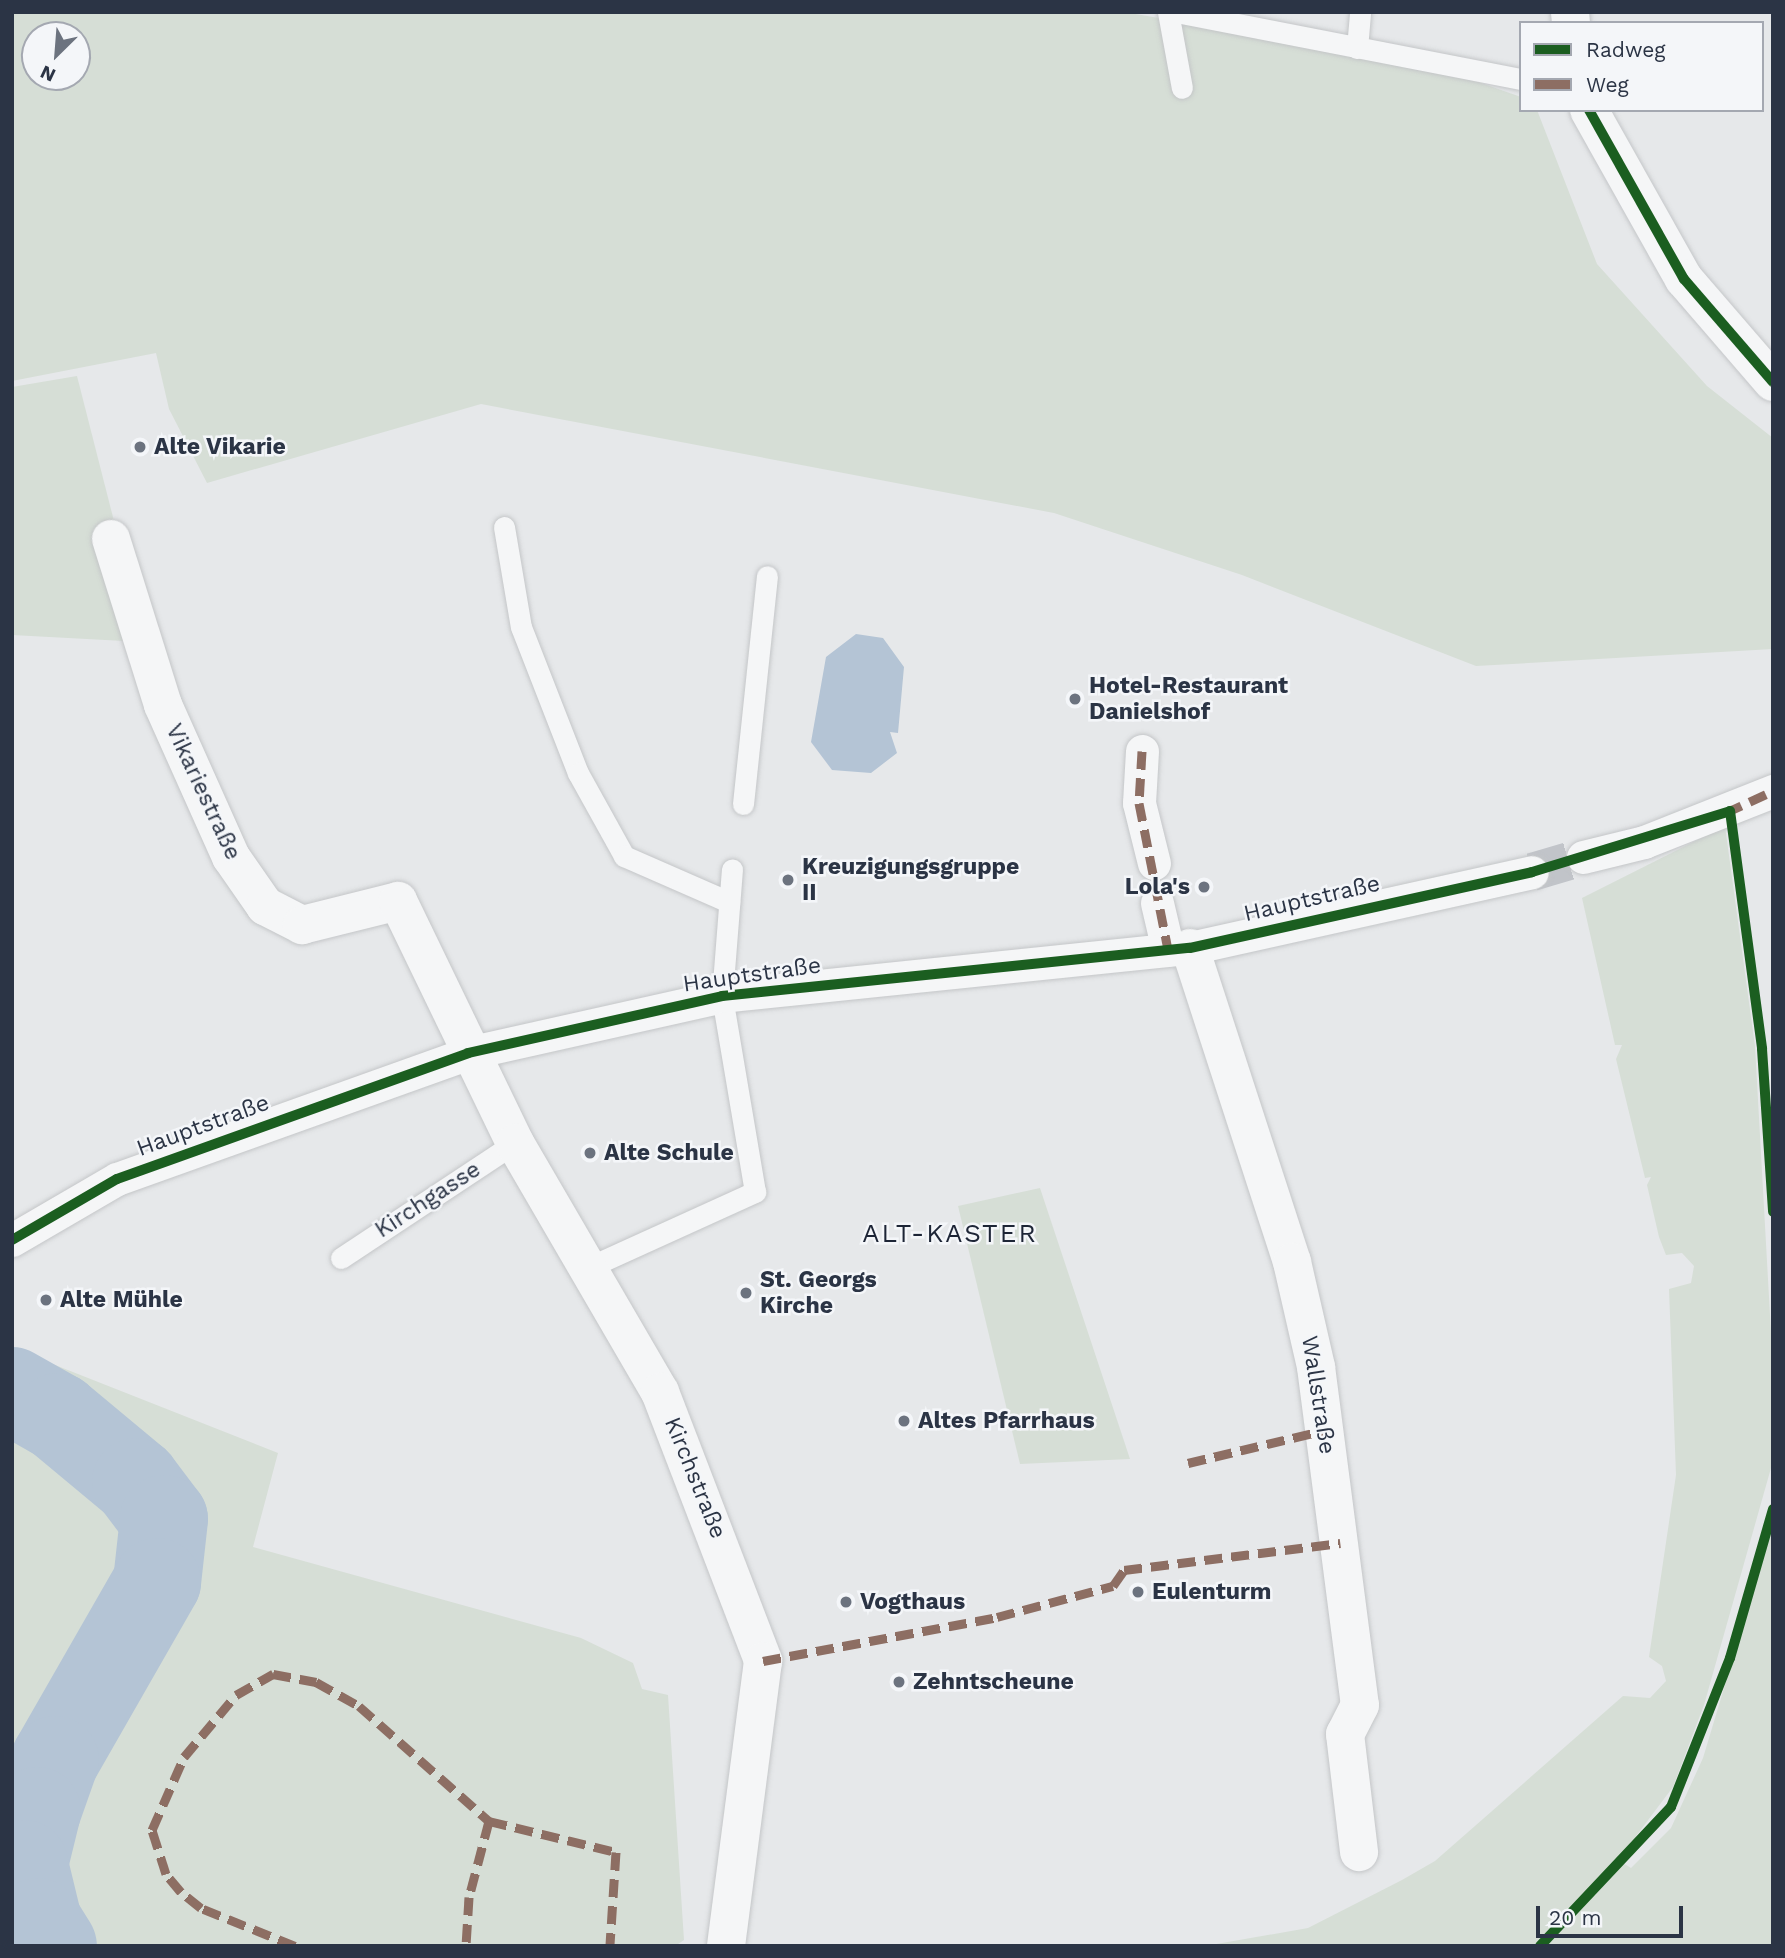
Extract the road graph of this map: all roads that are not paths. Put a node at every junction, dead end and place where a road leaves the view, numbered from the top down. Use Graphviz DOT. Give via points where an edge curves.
graph roads {
  1 [pos="1168,12"];
  2 [pos="1176,12"];
  3 [pos="1360,12"];
  4 [pos="1357,48"];
  5 [pos="1519,79"];
  6 [pos="1182,88"];
  7 [pos="1590,112"];
  8 [pos="1773,382"];
  9 [pos="504,527"];
  10 [pos="111,539"];
  11 [pos="767,576"];
  12 [pos="1142,751"];
  13 [pos="1773,791"];
  14 [pos="743,804"];
  15 [pos="1583,857"];
  16 [pos="1154,863"];
  17 [pos="732,869"];
  18 [pos="1532,872"];
  19 [pos="729,902"];
  20 [pos="1157,903"];
  21 [pos="1179,949"];
  22 [pos="722,996"];
  23 [pos="468,1053"];
  24 [pos="515,1143"];
  25 [pos="12,1240"];
  26 [pos="341,1258"];
  27 [pos="585,1269"];
  28 [pos="1359,1852"];
  29 [pos="726,1946"];
  1 -- 6 [label="lane"];
  2 -- 4 [label="lane"];
  3 -- 4 [label="lane"];
  4 -- 5 [label="lane"];
  7 -- 8 [label="street" via="1684,279"];
  9 -- 19 [label="lane" via="521,627 578,774 624,856"];
  10 -- 23 [label="street, Vikariestraße" via="163,705 230,858 265,906 302,925 398,901"];
  11 -- 14 [label="lane"];
  12 -- 16 [label="street" via="1139,803"];
  13 -- 15 [label="street" via="1644,842"];
  17 -- 19 [label="lane"];
  18 -- 21 [label="street, Hauptstraße"];
  19 -- 22 [label="lane"];
  20 -- 21 [label="street"];
  21 -- 22 [label="street, Hauptstraße"];
  21 -- 28 [label="street, Wallstraße" via="1292,1262 1316,1367 1360,1705 1345,1734"];
  22 -- 23 [label="street, Hauptstraße"];
  22 -- 27 [label="lane" via="755,1192"];
  23 -- 24 [label="street, Kirchstraße"];
  23 -- 25 [label="street, Hauptstraße" via="117,1179"];
  24 -- 26 [label="lane, Kirchgasse"];
  24 -- 27 [label="street, Kirchstraße"];
  27 -- 29 [label="street, Kirchstraße" via="660,1392 763,1661"];
}
